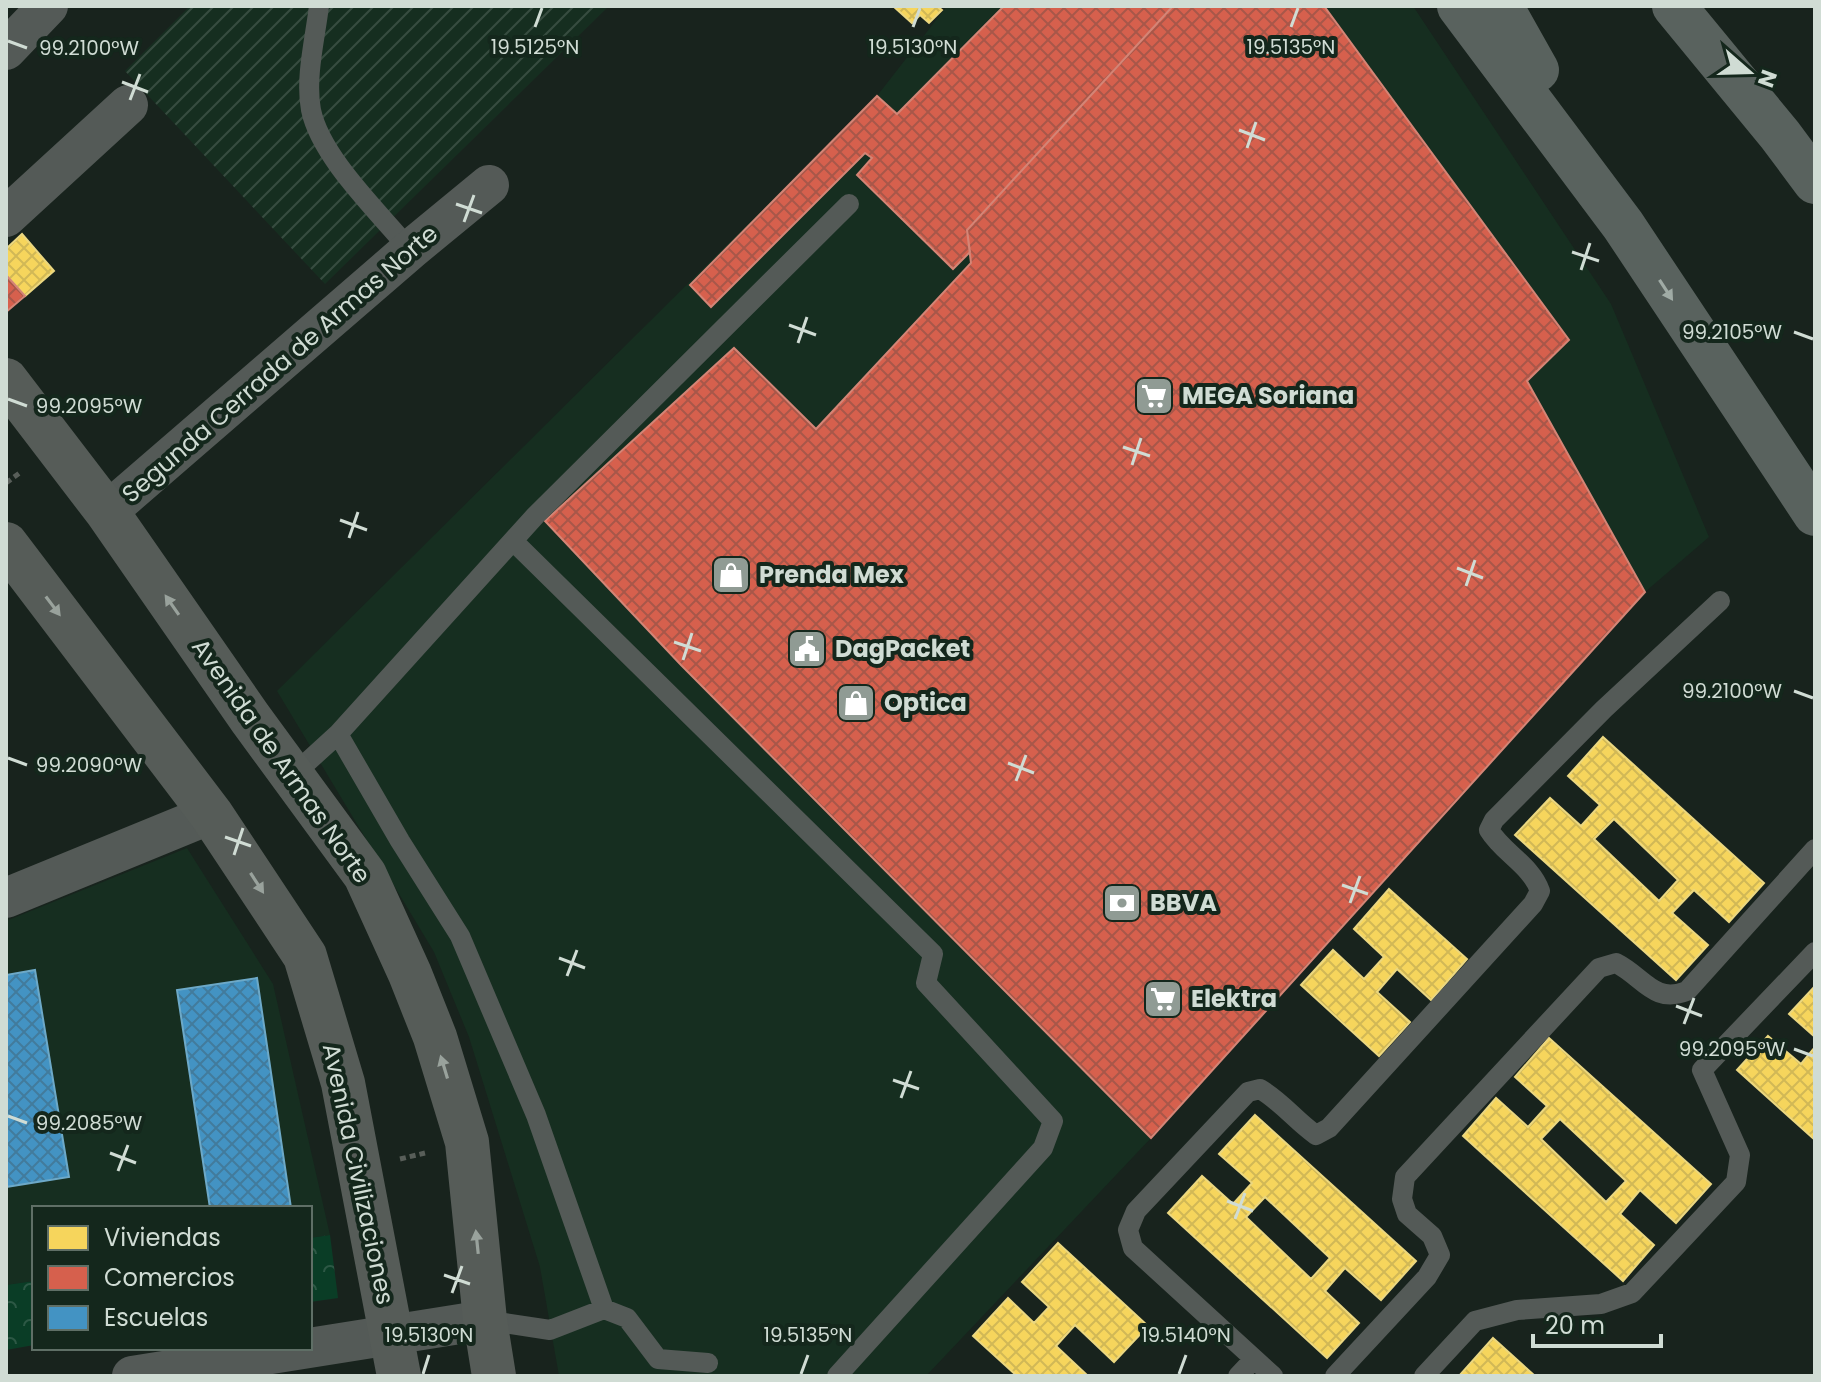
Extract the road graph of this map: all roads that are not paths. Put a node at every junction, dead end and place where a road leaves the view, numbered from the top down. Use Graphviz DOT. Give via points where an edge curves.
graph roads {
  1 [pos="48,6"];
  2 [pos="319,6"];
  3 [pos="1459,6"];
  4 [pos="1501,6"];
  5 [pos="1674,6"];
  6 [pos="6,50"];
  7 [pos="128,105"];
  8 [pos="1815,182"];
  9 [pos="489,185"];
  10 [pos="849,204"];
  11 [pos="6,217"];
  12 [pos="1623,225"];
  13 [pos="410,250"];
  14 [pos="6,380"];
  15 [pos="107,512"];
  16 [pos="1815,514"];
  17 [pos="513,541"];
  18 [pos="7,546"];
  19 [pos="1720,601"];
  20 [pos="338,734"];
  21 [pos="293,775"];
  22 [pos="211,814"];
  23 [pos="1815,849"];
  24 [pos="6,898"];
  25 [pos="1815,952"];
  26 [pos="604,1309"];
  27 [pos="485,1320"];
  28 [pos="396,1356"];
  29 [pos="1254,1359"];
  30 [pos="708,1363"];
  31 [pos="132,1376"];
  32 [pos="494,1376"];
  33 [pos="837,1376"];
  34 [pos="1238,1376"];
  35 [pos="1273,1376"];
  36 [pos="1335,1376"];
  37 [pos="1424,1376"];
  1 -- 6 [label="street"];
  2 -- 13 [label="lane" via="310,84 311,109 321,138"];
  3 -- 12 [label="highway"];
  4 -- 12 [label="highway"];
  5 -- 8 [label="highway"];
  7 -- 11 [label="street"];
  9 -- 13 [label="street, Segunda Cerrada de Armas Norte"];
  10 -- 17 [label="lane"];
  12 -- 16 [label="highway, one-way"];
  13 -- 15 [label="street, Segunda Cerrada de Armas Norte"];
  14 -- 15 [label="main road, Avenida de Armas Norte"];
  21 -- 15 [label="main road, Avenida de Armas Norte, one-way"];
  17 -- 20 [label="lane"];
  17 -- 33 [label="lane" via="933,954 926,983 1053,1121 1043,1148"];
  18 -- 22 [label="main road, Avenida Civilizaciones, one-way"];
  19 -- 29 [label="lane" via="1494,820 1489,830 1494,839 1535,878 1540,891 1329,1128 1316,1135 1272,1096 1260,1089 1248,1092 1136,1211 1128,1230 1133,1248"];
  20 -- 21 [label="lane"];
  20 -- 26 [label="lane" via="460,936 536,1115"];
  27 -- 21 [label="main road, Avenida de Armas Norte, one-way" via="467,1142 435,1037 365,875"];
  22 -- 24 [label="street"];
  22 -- 28 [label="main road, Avenida Civilizaciones, one-way" via="305,956 343,1083"];
  23 -- 36 [label="lane" via="1687,991 1671,997 1655,992 1616,963 1599,968 1405,1177 1402,1199 1407,1214 1432,1236 1440,1255 1427,1277"];
  25 -- 37 [label="lane" via="1702,1070 1740,1155 1736,1182 1632,1293 1601,1304 1517,1310 1475,1321"];
  26 -- 27 [label="lane" via="550,1330"];
  26 -- 30 [label="lane" via="627,1318 658,1359"];
  27 -- 28 [label="street"];
  27 -- 32 [label="main road, Avenida de Armas Norte"];
  28 -- 31 [label="street"];
  29 -- 34 [label="lane"];
  29 -- 35 [label="lane"];
}
